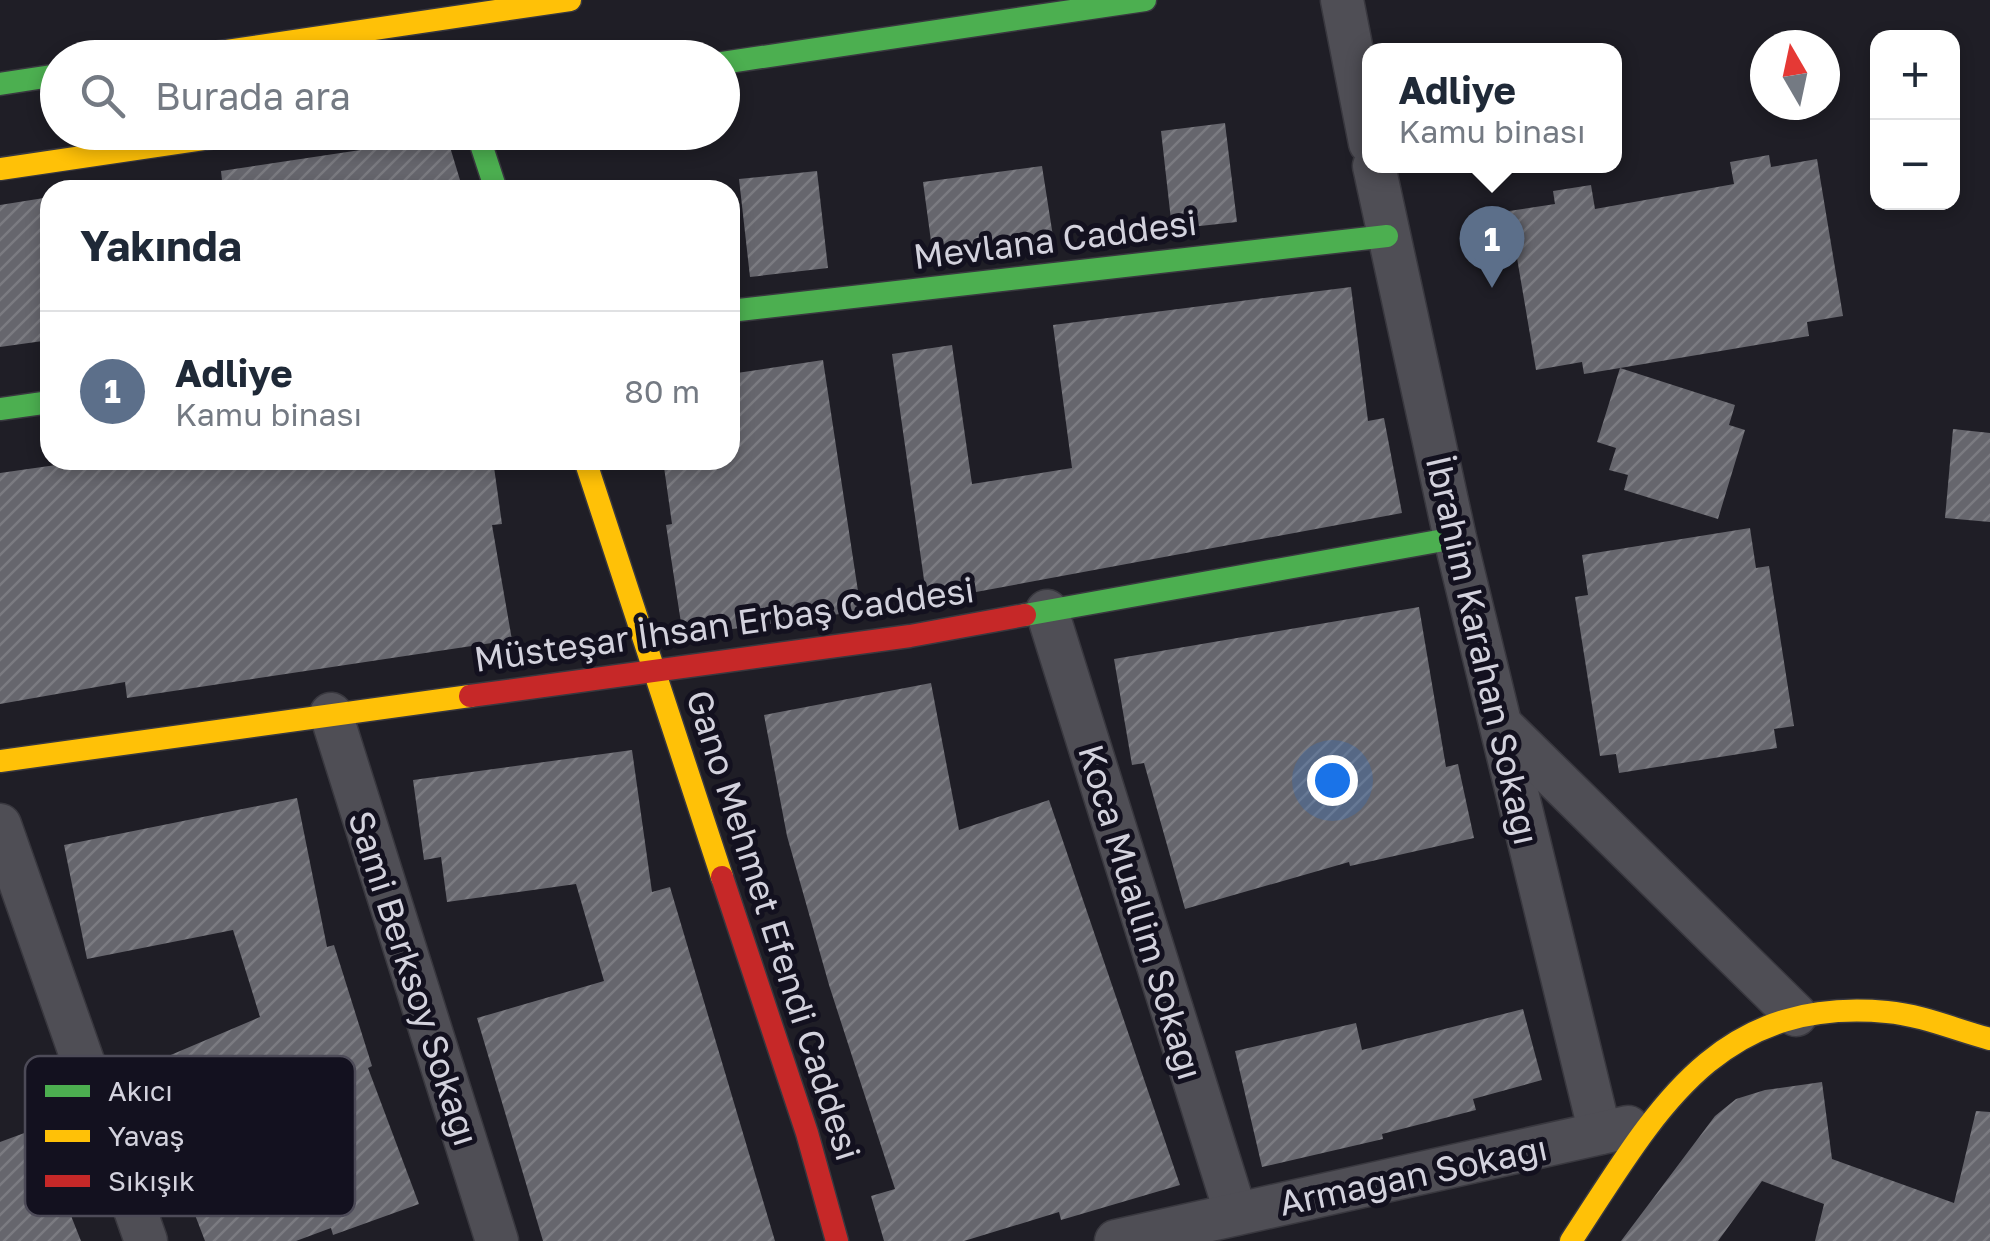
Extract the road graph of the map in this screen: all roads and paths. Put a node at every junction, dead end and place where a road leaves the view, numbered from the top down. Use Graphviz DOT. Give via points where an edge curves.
graph roads {
  1 [pos="570,0"];
  2 [pos="1145,0"];
  3 [pos="1342,0"];
  4 [pos="301,40"];
  5 [pos="740,60"];
  6 [pos="40,78"];
  7 [pos="0,84"];
  8 [pos="1362,102"];
  9 [pos="129,150"];
  10 [pos="483,150"];
  11 [pos="0,169"];
  12 [pos="1375,173"];
  13 [pos="493,180"];
  14 [pos="1387,236"];
  15 [pos="740,310"];
  16 [pos="40,403"];
  17 [pos="0,409"];
  18 [pos="588,470"];
  19 [pos="1455,538"];
  20 [pos="1047,611"];
  21 [pos="655,671"];
  22 [pos="331,714"];
  23 [pos="1500,725"];
  24 [pos="0,761"];
  25 [pos="0,825"];
  26 [pos="1796,1014"];
  27 [pos="1990,1039"];
  28 [pos="81,1056"];
  29 [pos="1651,1122"];
  30 [pos="1600,1134"];
  31 [pos="1236,1214"];
  32 [pos="137,1216"];
  33 [pos="146,1241"];
  34 [pos="498,1241"];
  35 [pos="838,1241"];
  36 [pos="1116,1241"];
  37 [pos="1571,1241"];
  1 -- 4 [label="street"];
  2 -- 5 [label="street"];
  3 -- 8 [label="street"];
  6 -- 7 [label="street"];
  9 -- 11 [label="street"];
  10 -- 13 [label="street"];
  12 -- 14 [label="street, İbrahim Karahan Sokağı"];
  14 -- 15 [label="street, Mevlana Caddesi"];
  14 -- 19 [label="street, İbrahim Karahan Sokağı"];
  16 -- 17 [label="street"];
  18 -- 21 [label="street, Gano Mehmet Efendi Caddesi"];
  19 -- 20 [label="street, Müsteşar İhsan Erbaş Caddesi"];
  19 -- 23 [label="street, İbrahim Karahan Sokağı"];
  20 -- 21 [label="street, Müsteşar İhsan Erbaş Caddesi"];
  20 -- 31 [label="street, Koca Muallim Sokağı"];
  21 -- 22 [label="street, Müsteşar İhsan Erbaş Caddesi"];
  21 -- 35 [label="street, Gano Mehmet Efendi Caddesi"];
  22 -- 24 [label="street, Müsteşar İhsan Erbaş Caddesi"];
  22 -- 34 [label="street, Sami Berksoy Sokağı"];
  23 -- 26 [label="street"];
  23 -- 30 [label="street, İbrahim Karahan Sokağı"];
  25 -- 28 [label="street"];
  26 -- 27 [label="street" via="1889,1012"];
  26 -- 29 [label="street" via="1724,1044"];
  29 -- 30 [label="street, Armağan Sokağı"];
  29 -- 37 [label="street"];
  30 -- 31 [label="street, Armağan Sokağı"];
  31 -- 36 [label="street, Armağan Sokağı"];
  32 -- 33 [label="street"];
}
